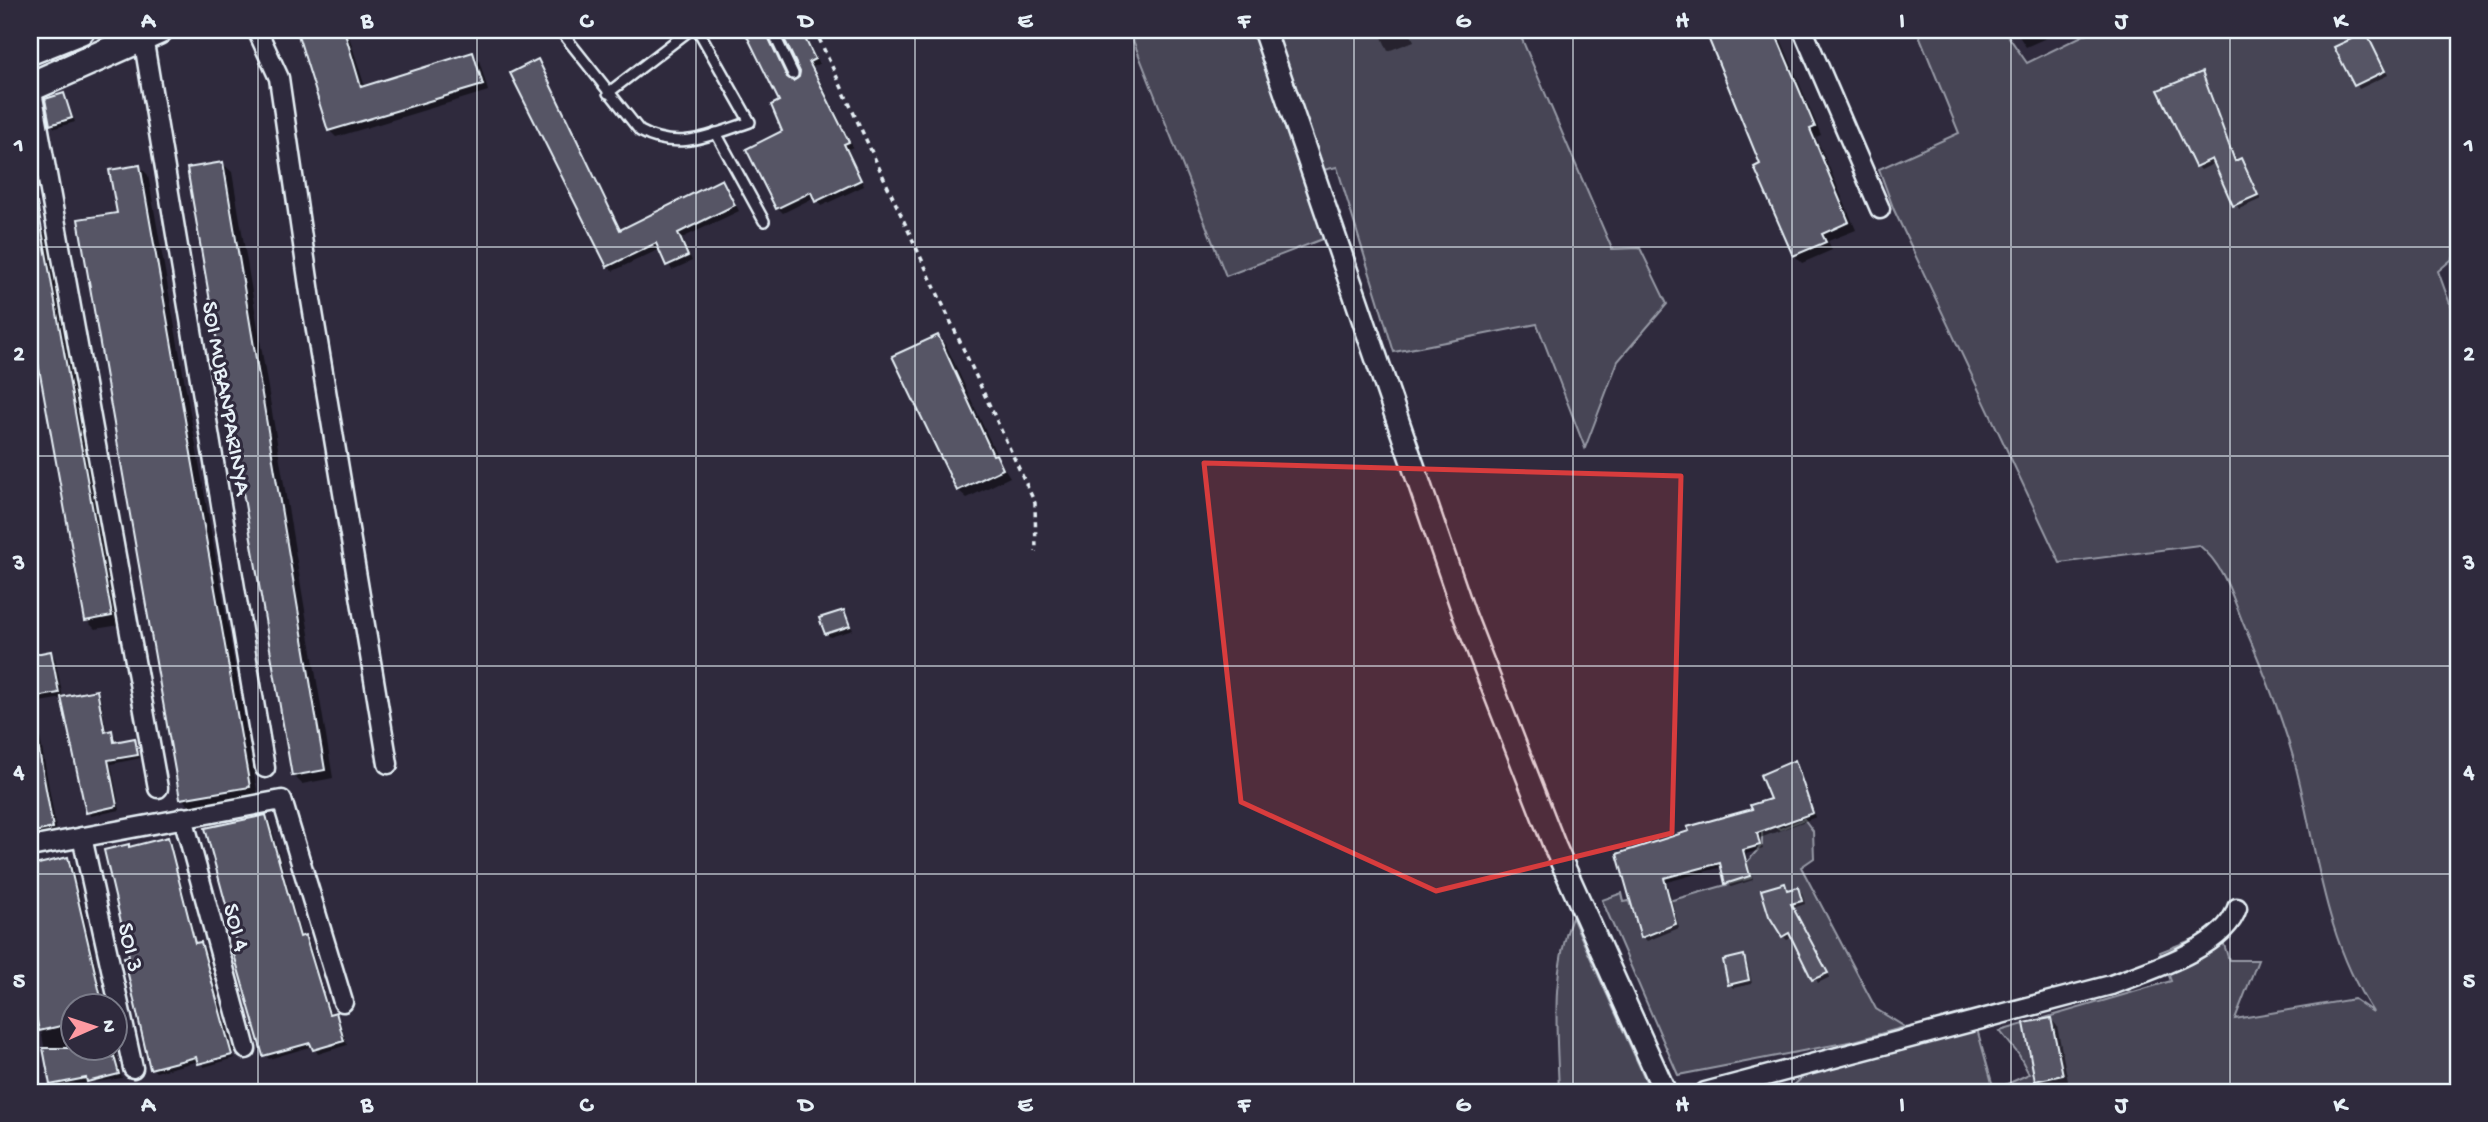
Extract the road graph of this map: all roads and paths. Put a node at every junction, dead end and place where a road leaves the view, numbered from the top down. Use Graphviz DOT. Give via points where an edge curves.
graph roads {
  1 [pos="80,30"];
  2 [pos="257,30"];
  3 [pos="560,30"];
  4 [pos="690,30"];
  5 [pos="698,30"];
  6 [pos="772,30"];
  7 [pos="815,30"];
  8 [pos="1265,30"];
  9 [pos="1803,30"];
  10 [pos="150,33"];
  11 [pos="30,50"];
  12 [pos="793,74"];
  13 [pos="31,87"];
  14 [pos="608,93"];
  15 [pos="716,133"];
  16 [pos="1880,209"];
  17 [pos="764,221"];
  18 [pos="1037,552"];
  19 [pos="388,764"];
  20 [pos="265,768"];
  21 [pos="158,788"];
  22 [pos="183,817"];
  23 [pos="82,837"];
  24 [pos="30,847"];
  25 [pos="2237,908"];
  26 [pos="343,1002"];
  27 [pos="246,1049"];
  28 [pos="133,1068"];
  29 [pos="1665,1092"];
  30 [pos="1705,1092"];
  1 -- 11 [label="main road"];
  2 -- 19 [label="street" via="279,78"];
  3 -- 14 [label="lane"];
  4 -- 14 [label="lane"];
  5 -- 15 [label="lane" via="750,122"];
  6 -- 12 [label="lane"];
  7 -- 18 [label="path" via="1035,502"];
  8 -- 29 [label="street" via="1464,614 1555,847"];
  9 -- 16 [label="street"];
  10 -- 13 [label="main road"];
  10 -- 20 [label="street, SOI MUBANPARINYA"];
  13 -- 21 [label="street"];
  14 -- 15 [label="lane" via="640,131 658,141"];
  15 -- 17 [label="lane"];
  22 -- 23 [label="street"];
  22 -- 26 [label="street" via="282,800"];
  22 -- 27 [label="street, SOI 4"];
  23 -- 24 [label="street"];
  23 -- 28 [label="street, SOI 3"];
  25 -- 30 [label="street" via="2234,920 2218,936 2110,985"];
}
